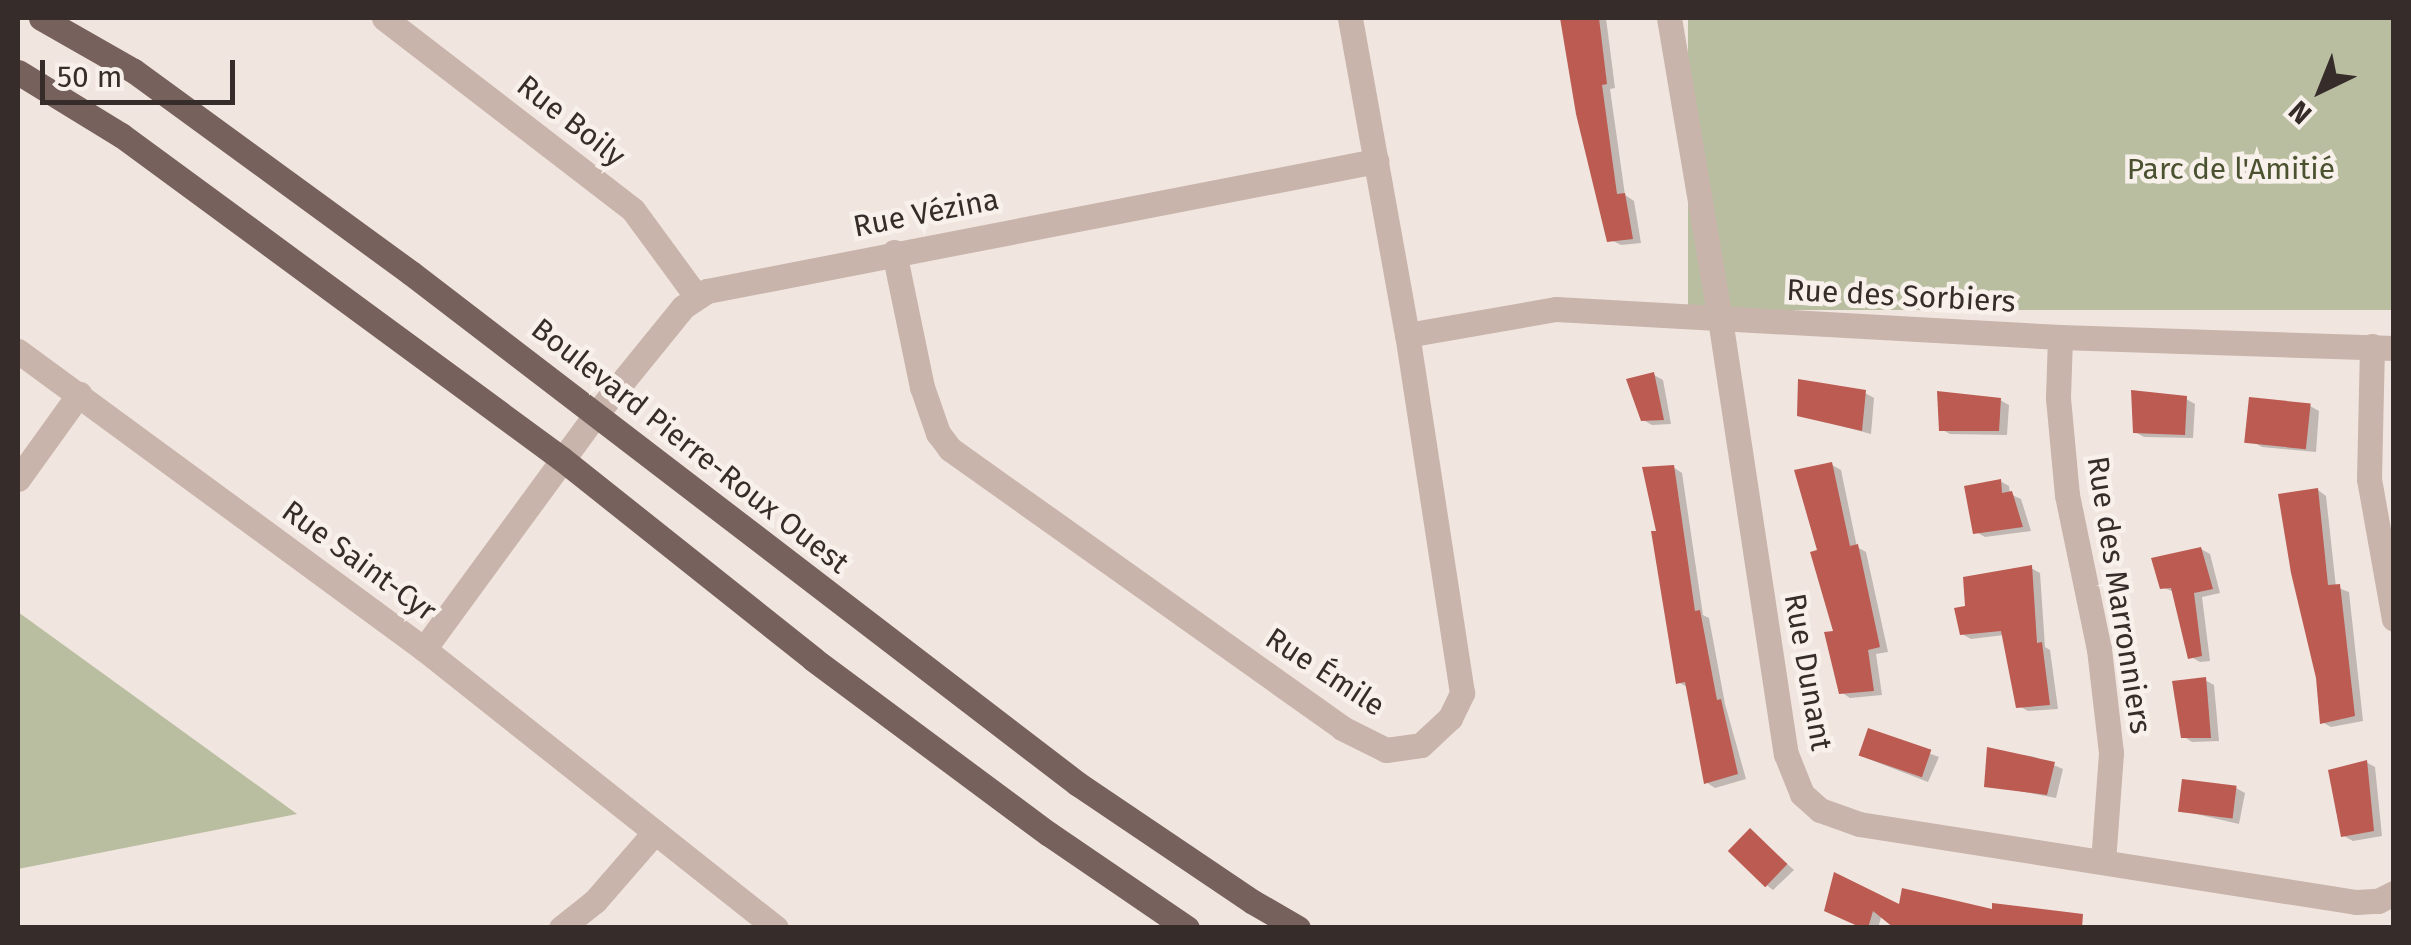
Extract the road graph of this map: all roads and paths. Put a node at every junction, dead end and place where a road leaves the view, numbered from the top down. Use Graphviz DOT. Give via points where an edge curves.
graph roads {
  1 [pos="41,18"];
  2 [pos="384,18"];
  3 [pos="1350,18"];
  4 [pos="1669,18"];
  5 [pos="18,72"];
  6 [pos="1376,161"];
  7 [pos="894,252"];
  8 [pos="697,297"];
  9 [pos="1720,318"];
  10 [pos="1407,335"];
  11 [pos="2060,337"];
  12 [pos="2383,347"];
  13 [pos="18,350"];
  14 [pos="79,394"];
  15 [pos="597,413"];
  16 [pos="562,459"];
  17 [pos="18,479"];
  18 [pos="2394,618"];
  19 [pos="424,649"];
  20 [pos="655,832"];
  21 [pos="2104,862"];
  22 [pos="2394,893"];
  23 [pos="561,928"];
  24 [pos="776,928"];
  25 [pos="1187,928"];
  26 [pos="1298,928"];
  1 -- 15 [label="main road, Boulevard Pierre-Roux Ouest" via="134,70"];
  2 -- 8 [label="street, Rue Boily" via="633,210"];
  3 -- 6 [label="street, Rue Émile"];
  4 -- 9 [label="street, Rue Dunant"];
  5 -- 16 [label="main road" via="122,135"];
  6 -- 7 [label="street, Rue Vézina"];
  6 -- 10 [label="street, Rue Émile"];
  7 -- 8 [label="street, Rue Vézina" via="762,277"];
  7 -- 10 [label="street, Rue Émile" via="922,387 950,449 1326,716 1386,750 1432,739 1462,693"];
  8 -- 15 [label="street, Rue Vézina"];
  9 -- 10 [label="street, Rue des Sorbiers" via="1556,310"];
  9 -- 11 [label="street, Rue des Sorbiers"];
  9 -- 21 [label="street, Rue Dunant" via="1786,754 1802,794 1820,810 1859,824"];
  11 -- 12 [label="street, Rue des Sorbiers"];
  11 -- 21 [label="street, Rue des Marronniers" via="2067,495 2099,649 2111,754"];
  12 -- 18 [label="street" via="2369,480"];
  13 -- 14 [label="street, Rue Saint-Cyr"];
  14 -- 17 [label="street"];
  14 -- 19 [label="street, Rue Saint-Cyr"];
  15 -- 16 [label="street, Rue Vézina"];
  15 -- 26 [label="main road, Boulevard Pierre-Roux Ouest" via="1078,784"];
  16 -- 19 [label="street, Rue Vézina"];
  16 -- 25 [label="main road" via="813,659"];
  19 -- 20 [label="street, Rue Saint-Cyr"];
  20 -- 23 [label="street" via="595,902"];
  20 -- 24 [label="street, Rue Saint-Cyr"];
  21 -- 22 [label="street, Rue Dunant" via="2356,902"];
}
